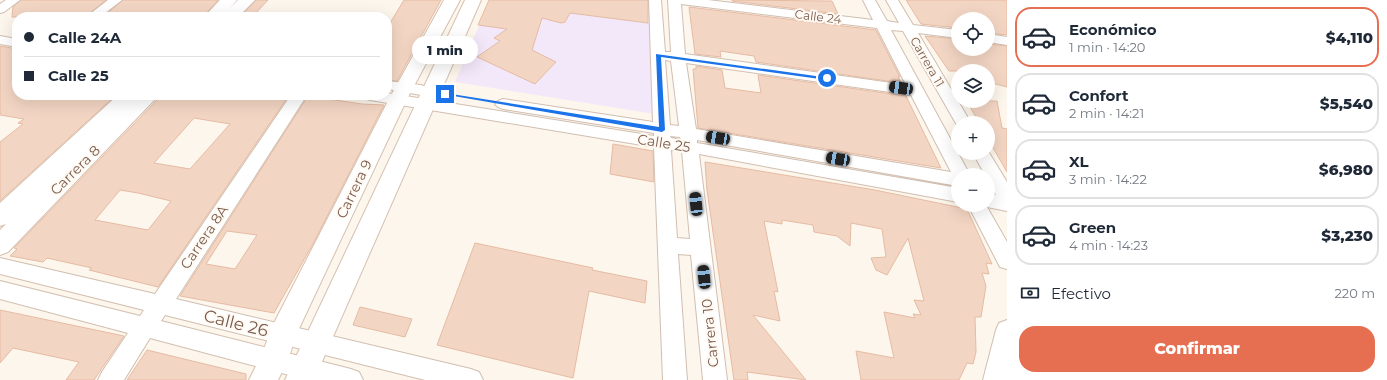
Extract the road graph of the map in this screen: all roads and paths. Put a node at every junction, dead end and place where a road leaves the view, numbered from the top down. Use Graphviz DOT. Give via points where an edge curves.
graph roads {
  1 [pos="14,0"];
  2 [pos="116,0"];
  3 [pos="229,0"];
  4 [pos="247,0"];
  5 [pos="452,0"];
  6 [pos="473,0"];
  7 [pos="655,0"];
  8 [pos="674,0"];
  9 [pos="677,0"];
  10 [pos="747,0"];
  11 [pos="869,0"];
  12 [pos="892,0"];
  13 [pos="0,9"];
  14 [pos="99,12"];
  15 [pos="217,12"];
  16 [pos="234,12"];
  17 [pos="879,20"];
  18 [pos="905,23"];
  19 [pos="951,25"];
  20 [pos="0,28"];
  21 [pos="12,29"];
  22 [pos="995,30"];
  23 [pos="1007,31"];
  24 [pos="951,33"];
  25 [pos="995,39"];
  26 [pos="0,40"];
  27 [pos="1007,41"];
  28 [pos="12,42"];
  29 [pos="658,55"];
  30 [pos="678,58"];
  31 [pos="397,90"];
  32 [pos="916,90"];
  33 [pos="427,97"];
  34 [pos="124,100"];
  35 [pos="145,100"];
  36 [pos="296,100"];
  37 [pos="959,116"];
  38 [pos="662,137"];
  39 [pos="689,140"];
  40 [pos="985,160"];
  41 [pos="957,168"];
  42 [pos="951,179"];
  43 [pos="1002,192"];
  44 [pos="951,194"];
  45 [pos="980,212"];
  46 [pos="0,217"];
  47 [pos="0,245"];
  48 [pos="668,245"];
  49 [pos="700,248"];
  50 [pos="1007,261"];
  51 [pos="0,266"];
  52 [pos="0,290"];
  53 [pos="159,304"];
  54 [pos="145,327"];
  55 [pos="1007,330"];
  56 [pos="283,334"];
  57 [pos="316,342"];
  58 [pos="274,360"];
  59 [pos="302,374"];
  60 [pos="110,380"];
  61 [pos="263,380"];
  62 [pos="351,380"];
  63 [pos="471,380"];
  64 [pos="675,380"];
  65 [pos="715,380"];
  66 [pos="995,380"];
  1 -- 13 [label="street"];
  2 -- 14 [label="street"];
  3 -- 15 [label="street"];
  4 -- 16 [label="street"];
  5 -- 31 [label="street, Carrera 9"];
  6 -- 33 [label="street, Carrera 9"];
  7 -- 29 [label="street"];
  8 -- 30 [label="street, Carrera 10"];
  9 -- 17 [label="street, Calle 24"];
  10 -- 17 [label="street, Calle 24"];
  11 -- 17 [label="street, Carrera 11"];
  12 -- 18 [label="street, Carrera 11"];
  17 -- 18 [label="street, Calle 24"];
  17 -- 32 [label="street, Carrera 11"];
  18 -- 19 [label="street, Calle 24"];
  18 -- 24 [label="street, Calle 24"];
  18 -- 37 [label="street, Carrera 11"];
  20 -- 21 [label="street"];
  22 -- 23 [label="street"];
  25 -- 27 [label="street"];
  26 -- 28 [label="street"];
  29 -- 30 [label="street"];
  29 -- 38 [label="street"];
  30 -- 32 [label="street"];
  30 -- 39 [label="street, Carrera 10"];
  31 -- 33 [label="street, Calle 25"];
  31 -- 56 [label="street, Carrera 9"];
  32 -- 41 [label="street, Carrera 11"];
  33 -- 38 [label="street, Calle 25"];
  33 -- 57 [label="street, Carrera 9"];
  34 -- 46 [label="street, Carrera 8"];
  35 -- 47 [label="street, Carrera 8"];
  36 -- 53 [label="street, Carrera 8A"];
  38 -- 39 [label="street, Calle 25"];
  38 -- 48 [label="street"];
  39 -- 42 [label="street, Calle 25"];
  39 -- 44 [label="street, Calle 25"];
  39 -- 49 [label="street, Carrera 10"];
  40 -- 43 [label="street"];
  45 -- 50 [label="street"];
  48 -- 49 [label="street"];
  48 -- 64 [label="street"];
  49 -- 65 [label="street, Carrera 10"];
  51 -- 53 [label="street, Calle 26"];
  52 -- 54 [label="street, Calle 26"];
  53 -- 54 [label="street, Carrera 8A"];
  53 -- 56 [label="street, Calle 26"];
  54 -- 58 [label="street, Calle 26"];
  54 -- 60 [label="street, Carrera 8A"];
  55 -- 66 [label="street"];
  56 -- 57 [label="street, Calle 26"];
  56 -- 58 [label="street, Carrera 9"];
  57 -- 59 [label="street, Carrera 9"];
  57 -- 63 [label="street, Calle 26"];
  58 -- 59 [label="street, Calle 26"];
  58 -- 61 [label="street, Carrera 9"];
  59 -- 62 [label="street, Calle 26"];
}
